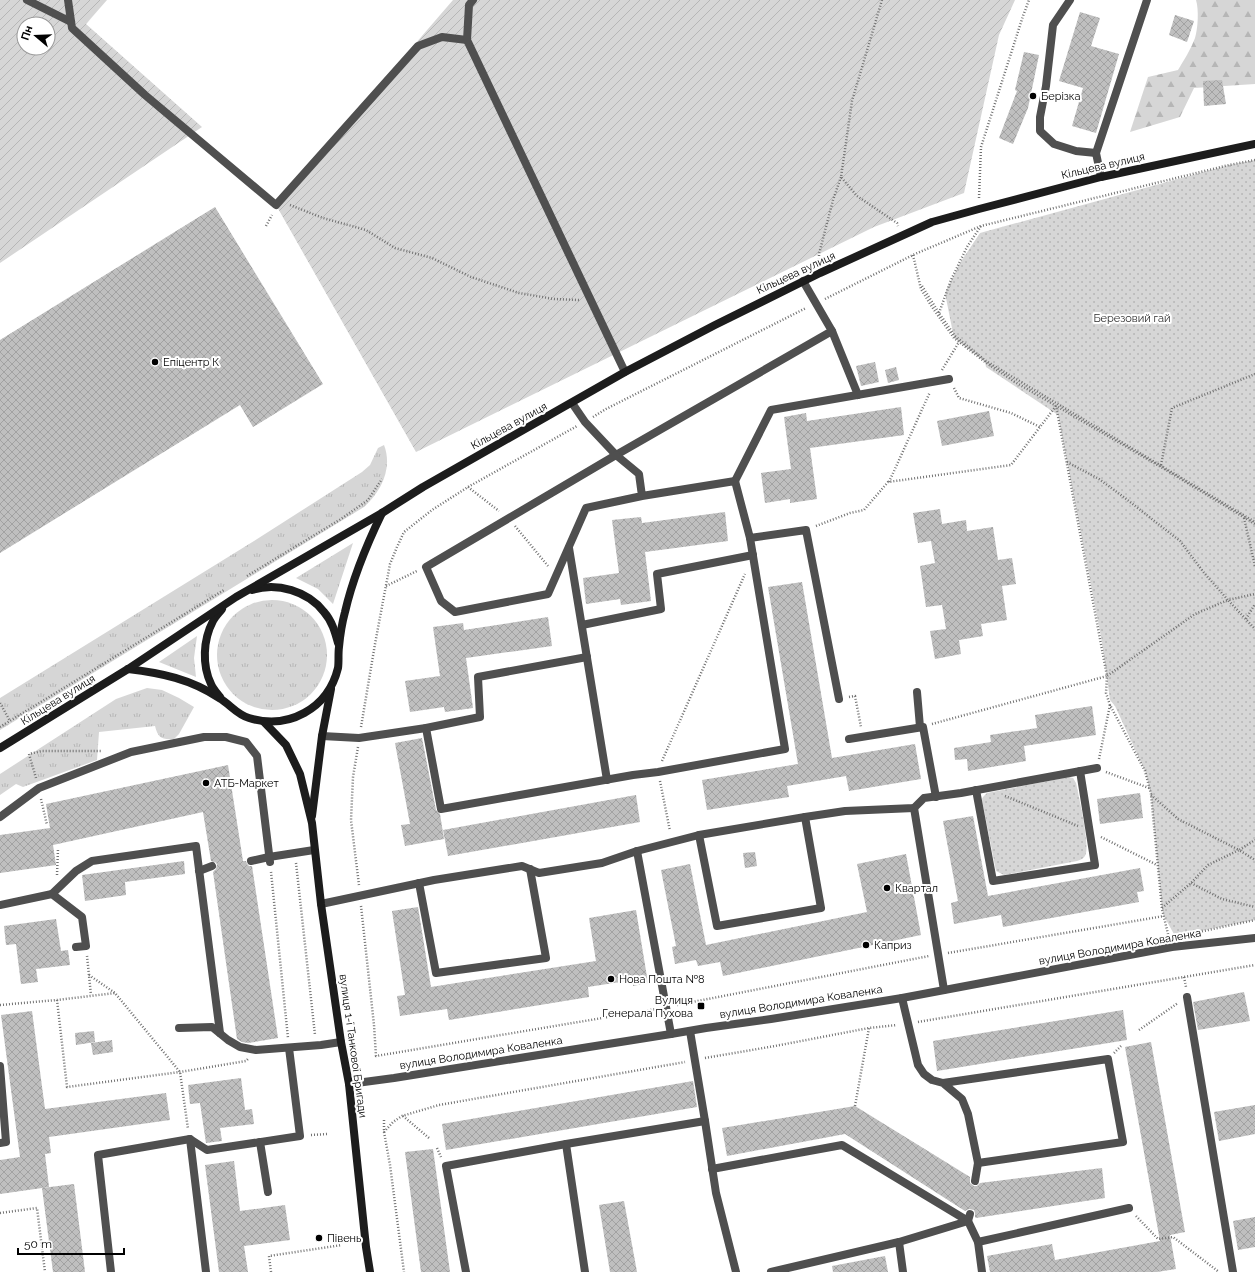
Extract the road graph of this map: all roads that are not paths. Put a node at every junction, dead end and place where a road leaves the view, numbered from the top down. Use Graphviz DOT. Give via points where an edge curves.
graph roads {
  1 [pos="27,0"];
  2 [pos="68,0"];
  3 [pos="473,0"];
  4 [pos="1070,0"];
  5 [pos="1147,0"];
  6 [pos="71,22"];
  7 [pos="467,40"];
  8 [pos="1255,144"];
  9 [pos="1096,153"];
  10 [pos="1100,177"];
  11 [pos="803,281"];
  12 [pos="832,331"];
  13 [pos="625,372"];
  14 [pos="949,379"];
  15 [pos="858,395"];
  16 [pos="572,403"];
  17 [pos="616,455"];
  18 [pos="735,482"];
  19 [pos="642,496"];
  20 [pos="382,513"];
  21 [pos="750,538"];
  22 [pos="569,547"];
  23 [pos="753,555"];
  24 [pos="236,597"];
  25 [pos="582,625"];
  26 [pos="339,648"];
  27 [pos="587,657"];
  28 [pos="128,669"];
  29 [pos="332,686"];
  30 [pos="917,692"];
  31 [pos="220,698"];
  32 [pos="839,699"];
  33 [pos="264,722"];
  34 [pos="921,727"];
  35 [pos="426,728"];
  36 [pos="322,736"];
  37 [pos="849,739"];
  38 [pos="0,748"];
  39 [pos="1097,768"];
  40 [pos="1080,771"];
  41 [pos="607,780"];
  42 [pos="976,790"];
  43 [pos="936,797"];
  44 [pos="914,808"];
  45 [pos="0,817"];
  46 [pos="805,817"];
  47 [pos="312,823"];
  48 [pos="699,835"];
  49 [pos="314,850"];
  50 [pos="638,851"];
  51 [pos="270,859"];
  52 [pos="251,861"];
  53 [pos="212,866"];
  54 [pos="530,869"];
  55 [pos="199,871"];
  56 [pos="420,883"];
  57 [pos="52,894"];
  58 [pos="321,904"];
  59 [pos="0,905"];
  60 [pos="1255,938"];
  61 [pos="76,947"];
  62 [pos="944,990"];
  63 [pos="1187,997"];
  64 [pos="902,998"];
  65 [pos="179,1028"];
  66 [pos="690,1031"];
  67 [pos="220,1034"];
  68 [pos="671,1034"];
  69 [pos="341,1042"];
  70 [pos="288,1048"];
  71 [pos="0,1066"];
  72 [pos="944,1083"];
  73 [pos="349,1084"];
  74 [pos="705,1121"];
  75 [pos="190,1140"];
  76 [pos="260,1142"];
  77 [pos="0,1143"];
  78 [pos="566,1144"];
  79 [pos="978,1163"];
  80 [pos="712,1169"];
  81 [pos="975,1181"];
  82 [pos="268,1192"];
  83 [pos="1129,1208"];
  84 [pos="969,1217"];
  85 [pos="899,1242"];
  86 [pos="978,1242"];
  87 [pos="111,1272"];
  88 [pos="206,1272"];
  89 [pos="370,1272"];
  90 [pos="466,1272"];
  91 [pos="586,1272"];
  92 [pos="736,1272"];
  93 [pos="771,1272"];
  94 [pos="903,1272"];
  95 [pos="982,1272"];
  96 [pos="1233,1272"];
  1 -- 6 [label="street"];
  2 -- 6 [label="street"];
  3 -- 7 [label="street" via="469,5"];
  4 -- 9 [label="street" via="1053,25 1040,131 1054,144 1076,151"];
  5 -- 9 [label="street"];
  6 -- 7 [label="street" via="72,28 145,95 276,206 418,46 442,37"];
  7 -- 13 [label="street"];
  8 -- 10 [label="main road, Кільцева вулиця"];
  9 -- 10 [label="street"];
  10 -- 11 [label="main road, Кільцева вулиця" via="932,222"];
  11 -- 12 [label="street"];
  11 -- 13 [label="main road, Кільцева вулиця"];
  12 -- 15 [label="street"];
  12 -- 17 [label="street"];
  13 -- 16 [label="main road, Кільцева вулиця"];
  14 -- 15 [label="street"];
  15 -- 18 [label="street" via="771,410"];
  16 -- 17 [label="street" via="585,422"];
  16 -- 20 [label="main road, Кільцева вулиця"];
  17 -- 19 [label="street" via="639,474"];
  17 -- 22 [label="street" via="426,567 442,601 455,612 548,594"];
  18 -- 19 [label="street"];
  18 -- 21 [label="street"];
  19 -- 22 [label="street" via="586,508"];
  20 -- 24 [label="main road, Кільцева вулиця"];
  20 -- 26 [label="main road, Кільцева вулиця" via="365,548 354,582 345,612"];
  21 -- 23 [label="street"];
  21 -- 32 [label="street" via="806,530"];
  22 -- 25 [label="street"];
  23 -- 25 [label="street" via="656,574 661,609"];
  23 -- 41 [label="street" via="785,749"];
  24 -- 26 [label="main road, Кільцева вулиця" via="254,589 273,587 293,590 310,599 324,612 334,629"];
  24 -- 28 [label="main road, Кільцева вулиця"];
  24 -- 31 [label="main road, Кільцева вулиця" via="213,621 204,652 211,684"];
  25 -- 27 [label="street"];
  26 -- 29 [label="main road, Кільцева вулиця" via="338,667"];
  27 -- 35 [label="street" via="478,677 480,717"];
  27 -- 41 [label="street"];
  28 -- 31 [label="main road, Кільцева вулиця" via="156,672 176,678 195,684"];
  28 -- 38 [label="main road, Кільцева вулиця"];
  29 -- 33 [label="main road, Кільцева вулиця" via="320,702 303,714 284,721"];
  29 -- 36 [label="main road, вулиця 1-ї Танкової Бригади"];
  30 -- 34 [label="street"];
  31 -- 33 [label="main road, Кільцева вулиця" via="233,710 248,718"];
  33 -- 47 [label="main road, вулиця 1-ї Танкової Бригади" via="286,745 300,774"];
  34 -- 37 [label="street"];
  34 -- 43 [label="street"];
  35 -- 36 [label="street" via="359,738"];
  35 -- 41 [label="street" via="441,809"];
  36 -- 47 [label="main road, вулиця 1-ї Танкової Бригади"];
  39 -- 40 [label="street"];
  40 -- 42 [label="street"];
  40 -- 42 [label="street" via="1095,865 993,881"];
  42 -- 43 [label="street"];
  43 -- 44 [label="street" via="924,798"];
  44 -- 46 [label="street" via="845,811"];
  44 -- 62 [label="street"];
  45 -- 51 [label="street" via="38,788 131,752 204,737 226,737 246,742 257,756"];
  46 -- 48 [label="street"];
  46 -- 48 [label="street" via="821,908 717,926"];
  47 -- 49 [label="main road, вулиця 1-ї Танкової Бригади"];
  48 -- 50 [label="street"];
  49 -- 51 [label="street"];
  49 -- 58 [label="main road, вулиця 1-ї Танкової Бригади"];
  50 -- 54 [label="street" via="602,863 539,873"];
  50 -- 68 [label="street"];
  51 -- 52 [label="street"];
  53 -- 55 [label="street"];
  54 -- 56 [label="street" via="522,866"];
  54 -- 56 [label="street" via="546,958 436,972"];
  55 -- 57 [label="street" via="196,846 92,861 76,871"];
  55 -- 67 [label="street"];
  56 -- 58 [label="street"];
  57 -- 59 [label="street"];
  57 -- 61 [label="street" via="82,917 86,946"];
  58 -- 69 [label="main road, вулиця 1-ї Танкової Бригади"];
  60 -- 62 [label="street, вулиця Володимира Коваленка" via="1172,947"];
  62 -- 64 [label="street, вулиця Володимира Коваленка"];
  63 -- 96 [label="street"];
  64 -- 66 [label="street, вулиця Володимира Коваленка"];
  64 -- 72 [label="street" via="918,1065 932,1080"];
  65 -- 67 [label="street" via="212,1027"];
  66 -- 68 [label="street, вулиця Володимира Коваленка"];
  66 -- 74 [label="street"];
  67 -- 70 [label="street" via="240,1047 256,1050"];
  68 -- 73 [label="street, вулиця Володимира Коваленка"];
  69 -- 70 [label="street"];
  69 -- 73 [label="main road, вулиця 1-ї Танкової Бригади"];
  70 -- 76 [label="street" via="300,1136"];
  71 -- 77 [label="street" via="6,1142"];
  72 -- 79 [label="street" via="962,1098 968,1114"];
  72 -- 79 [label="street" via="1108,1058 1123,1142"];
  73 -- 89 [label="main road, вулиця 1-ї Танкової Бригади"];
  74 -- 78 [label="street"];
  74 -- 80 [label="street"];
  75 -- 76 [label="street" via="207,1150"];
  75 -- 87 [label="street" via="98,1155"];
  75 -- 88 [label="street"];
  76 -- 82 [label="street"];
  78 -- 90 [label="street" via="446,1166"];
  78 -- 91 [label="street"];
  79 -- 81 [label="street"];
  80 -- 84 [label="street" via="842,1145"];
  80 -- 92 [label="street"];
  83 -- 86 [label="street"];
  84 -- 85 [label="street"];
  84 -- 86 [label="street"];
  85 -- 93 [label="street"];
  85 -- 94 [label="street"];
  86 -- 95 [label="street"];
}
